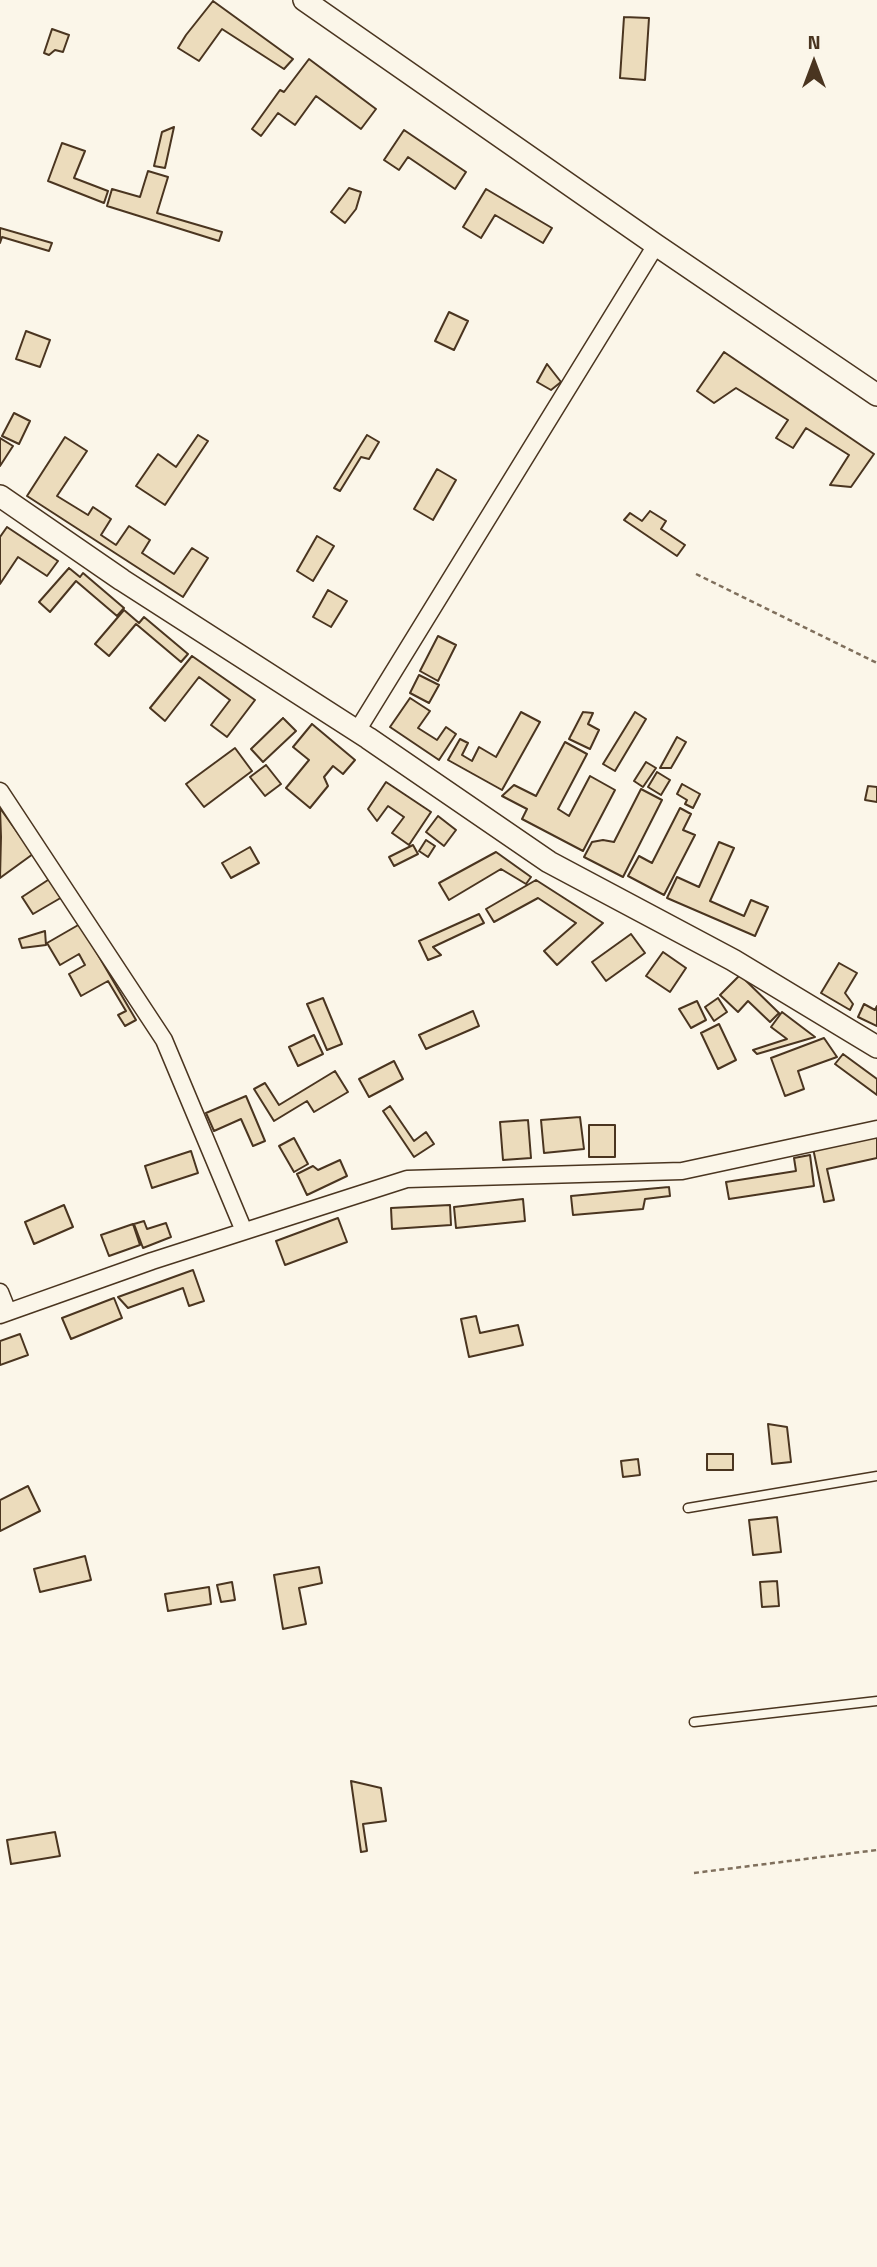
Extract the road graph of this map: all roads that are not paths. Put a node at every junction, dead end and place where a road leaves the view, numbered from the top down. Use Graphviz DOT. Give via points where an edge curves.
graph roads {
  1 [pos="304,0"];
  2 [pos="656,245"];
  3 [pos="877,395"];
  4 [pos="0,496"];
  5 [pos="357,731"];
  6 [pos="0,791"];
  7 [pos="877,1047"];
  8 [pos="877,1129"];
  9 [pos="244,1231"];
  10 [pos="0,1292"];
  11 [pos="4,1314"];
  12 [pos="877,1476"];
  13 [pos="688,1508"];
  14 [pos="877,1701"];
  15 [pos="694,1722"];
  1 -- 2 [label="street"];
  2 -- 3 [label="street"];
  2 -- 5 [label="street"];
  4 -- 5 [label="street"];
  5 -- 7 [label="street" via="549,862 733,960"];
  6 -- 9 [label="street" via="164,1040"];
  8 -- 9 [label="street" via="682,1171 407,1179"];
  9 -- 11 [label="street"];
  10 -- 11 [label="street"];
  12 -- 13 [label="lane"];
  14 -- 15 [label="lane"];
}
